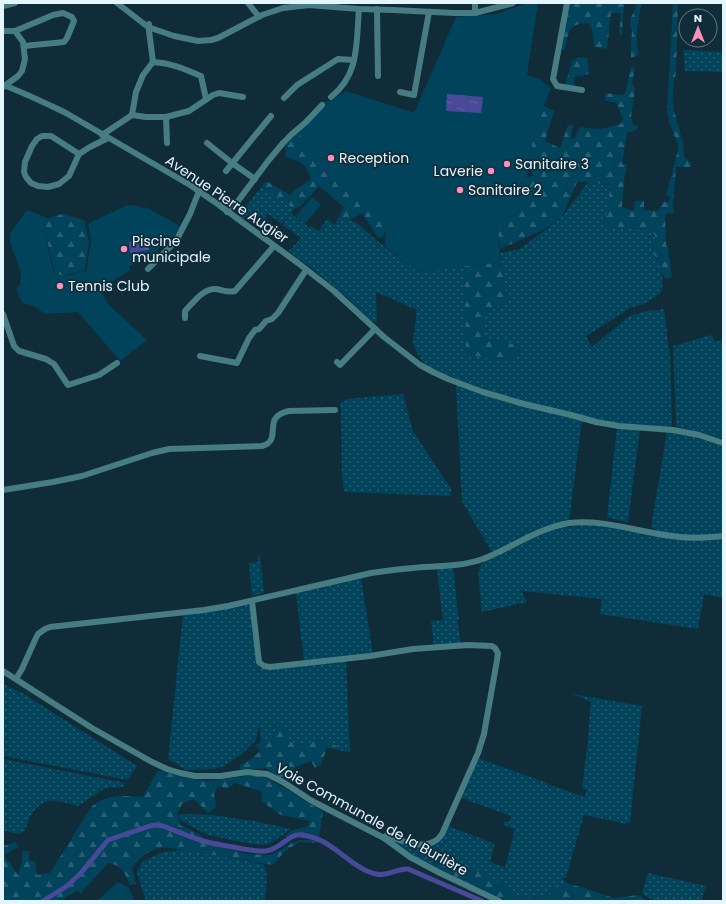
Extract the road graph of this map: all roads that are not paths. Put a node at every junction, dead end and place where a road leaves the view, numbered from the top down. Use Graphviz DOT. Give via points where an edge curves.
graph roads {
  1 [pos="15,3"];
  2 [pos="117,3"];
  3 [pos="248,3"];
  4 [pos="475,3"];
  5 [pos="514,3"];
  6 [pos="567,3"];
  7 [pos="318,4"];
  8 [pos="347,5"];
  9 [pos="3,6"];
  10 [pos="393,6"];
  11 [pos="359,9"];
  12 [pos="377,9"];
  13 [pos="429,12"];
  14 [pos="475,13"];
  15 [pos="259,17"];
  16 [pos="149,26"];
  17 [pos="3,31"];
  18 [pos="15,31"];
  19 [pos="24,46"];
  20 [pos="354,60"];
  21 [pos="153,62"];
  22 [pos="18,76"];
  23 [pos="378,76"];
  24 [pos="3,86"];
  25 [pos="14,89"];
  26 [pos="582,90"];
  27 [pos="400,92"];
  28 [pos="243,97"];
  29 [pos="331,97"];
  30 [pos="284,98"];
  31 [pos="206,99"];
  32 [pos="322,105"];
  33 [pos="132,115"];
  34 [pos="271,116"];
  35 [pos="166,117"];
  36 [pos="103,135"];
  37 [pos="167,143"];
  38 [pos="207,143"];
  39 [pos="79,154"];
  40 [pos="232,163"];
  41 [pos="226,171"];
  42 [pos="255,179"];
  43 [pos="199,191"];
  44 [pos="227,212"];
  45 [pos="274,246"];
  46 [pos="148,269"];
  47 [pos="306,270"];
  48 [pos="3,314"];
  49 [pos="185,318"];
  50 [pos="375,329"];
  51 [pos="200,356"];
  52 [pos="336,362"];
  53 [pos="117,363"];
  54 [pos="335,410"];
  55 [pos="723,443"];
  56 [pos="3,490"];
  57 [pos="723,536"];
  58 [pos="252,601"];
  59 [pos="3,671"];
  60 [pos="16,679"];
  61 [pos="384,838"];
  62 [pos="499,901"];
  1 -- 9 [label="street"];
  2 -- 16 [label="street"];
  3 -- 15 [label="street"];
  4 -- 14 [label="street"];
  5 -- 14 [label="street"];
  6 -- 26 [label="street" via="553,79 557,86"];
  7 -- 8 [label="street"];
  7 -- 15 [label="street" via="283,8"];
  8 -- 11 [label="street"];
  10 -- 12 [label="street"];
  10 -- 13 [label="street"];
  11 -- 12 [label="street"];
  11 -- 20 [label="street"];
  12 -- 23 [label="street"];
  13 -- 14 [label="street"];
  13 -- 27 [label="street" via="414,95"];
  15 -- 16 [label="street" via="211,40 198,41 174,36"];
  16 -- 21 [label="street"];
  17 -- 18 [label="street"];
  18 -- 19 [label="street"];
  18 -- 19 [label="street" via="53,15 63,13 72,17 74,21 64,42"];
  19 -- 22 [label="street" via="25,59"];
  20 -- 29 [label="street" via="345,83"];
  20 -- 30 [label="street" via="338,59 297,85"];
  21 -- 31 [label="street" via="174,65 200,76"];
  21 -- 33 [label="street" via="140,81"];
  22 -- 24 [label="street"];
  22 -- 25 [label="street"];
  24 -- 25 [label="street, Avenue Pierre Augier"];
  25 -- 36 [label="street, Avenue Pierre Augier" via="59,110"];
  28 -- 31 [label="street" via="219,93"];
  31 -- 35 [label="street" via="189,111"];
  32 -- 42 [label="street" via="283,143"];
  33 -- 35 [label="street"];
  33 -- 36 [label="street"];
  34 -- 40 [label="street"];
  35 -- 37 [label="street"];
  36 -- 39 [label="street"];
  36 -- 43 [label="street, Avenue Pierre Augier"];
  38 -- 40 [label="street"];
  39 -- 39 [label="street" via="69,176 58,184 38,186 31,183 24,172 32,146 42,136 51,136"];
  40 -- 41 [label="street"];
  40 -- 42 [label="street"];
  42 -- 44 [label="street"];
  43 -- 44 [label="street, Avenue Pierre Augier"];
  43 -- 46 [label="street" via="176,241"];
  44 -- 45 [label="street, Avenue Pierre Augier"];
  45 -- 47 [label="street, Avenue Pierre Augier"];
  45 -- 49 [label="street" via="235,291 208,289 185,311"];
  47 -- 50 [label="street, Avenue Pierre Augier" via="334,291"];
  47 -- 51 [label="street" via="278,313 255,330 249,338 237,363"];
  48 -- 53 [label="street" via="14,346 19,351 54,364 68,385 99,375"];
  50 -- 52 [label="street" via="340,365"];
  50 -- 55 [label="street, Avenue Pierre Augier" via="420,365 483,392 596,422 673,430"];
  54 -- 56 [label="street" via="283,412 273,423 271,441 262,446 169,449 146,454 82,476"];
  57 -- 58 [label="street" via="686,538 604,523 570,523 541,532 469,563 371,573"];
  58 -- 60 [label="street" via="204,610 45,629 36,637"];
  58 -- 61 [label="street" via="259,662 264,666 453,646 496,648 497,660 482,740 440,838 427,844 406,843 387,835"];
  59 -- 60 [label="street, Voie Communale de la Burlière"];
  60 -- 61 [label="street, Voie Communale de la Burlière" via="103,734 167,769 195,776 247,772 267,774 312,801"];
  61 -- 62 [label="street, Voie Communale de la Burlière" via="410,857"];
}
